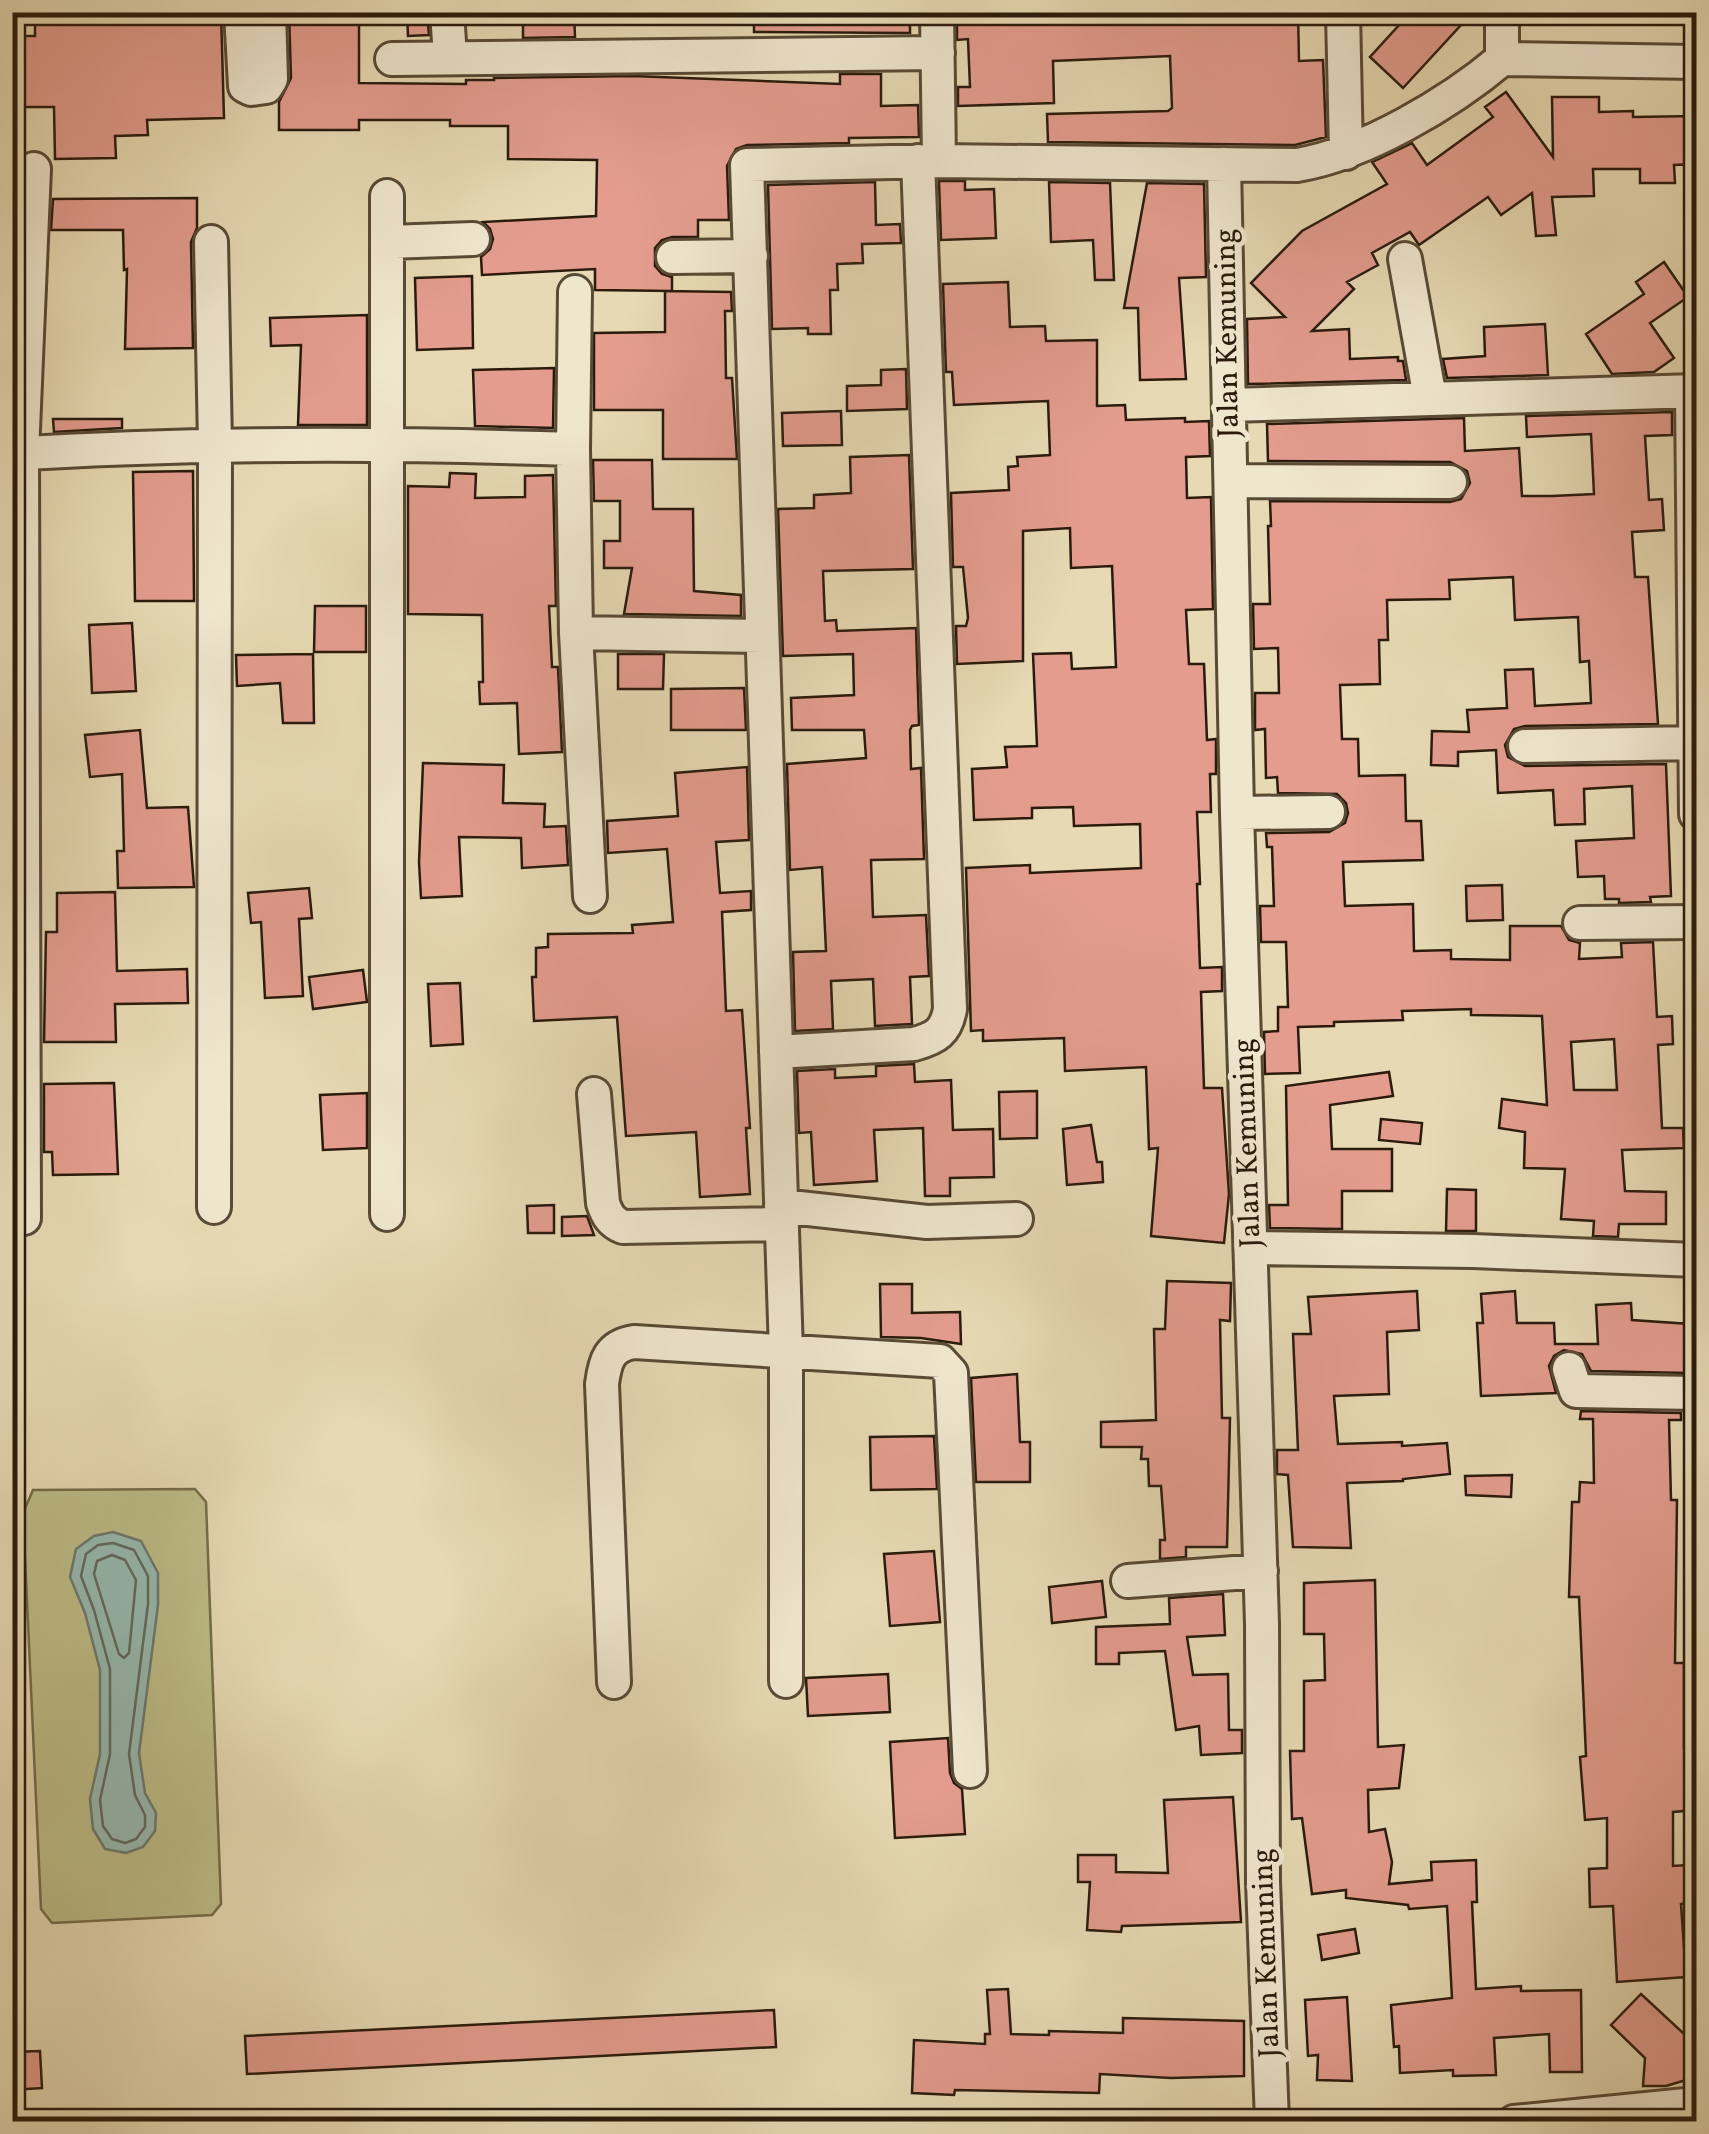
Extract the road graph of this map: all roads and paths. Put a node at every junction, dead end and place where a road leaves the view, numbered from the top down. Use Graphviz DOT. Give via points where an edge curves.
graph roads {
  1 [pos="241,12"];
  2 [pos="269,12"];
  3 [pos="448,12"];
  4 [pos="937,12"];
  5 [pos="1343,12"];
  6 [pos="1502,12"];
  7 [pos="938,53"];
  8 [pos="450,57"];
  9 [pos="392,59"];
  10 [pos="1502,59"];
  11 [pos="1696,62"];
  12 [pos="1346,154"];
  13 [pos="928,161"];
  14 [pos="1224,164"];
  15 [pos="34,169"];
  16 [pos="387,196"];
  17 [pos="472,239"];
  18 [pos="211,242"];
  19 [pos="388,242"];
  20 [pos="750,256"];
  21 [pos="673,257"];
  22 [pos="1405,260"];
  23 [pos="576,292"];
  24 [pos="1694,392"];
  25 [pos="1430,398"];
  26 [pos="1231,405"];
  27 [pos="385,442"];
  28 [pos="215,444"];
  29 [pos="573,449"];
  30 [pos="18,454"];
  31 [pos="1231,482"];
  32 [pos="1450,482"];
  33 [pos="576,632"];
  34 [pos="761,636"];
  35 [pos="1695,743"];
  36 [pos="1525,746"];
  37 [pos="18,789"];
  38 [pos="1328,812"];
  39 [pos="1237,813"];
  40 [pos="1696,814"];
  41 [pos="590,896"];
  42 [pos="1696,922"];
  43 [pos="1580,923"];
  44 [pos="776,1052"];
  45 [pos="594,1094"];
  46 [pos="214,1208"];
  47 [pos="386,1214"];
  48 [pos="24,1218"];
  49 [pos="1016,1219"];
  50 [pos="782,1234"];
  51 [pos="1251,1256"];
  52 [pos="1696,1260"];
  53 [pos="786,1352"];
  54 [pos="1568,1369"];
  55 [pos="1696,1393"];
  56 [pos="1261,1571"];
  57 [pos="1128,1581"];
  58 [pos="786,1681"];
  59 [pos="614,1682"];
  60 [pos="970,1771"];
  61 [pos="1691,2102"];
  62 [pos="1272,2122"];
  63 [pos="1514,2122"];
  1 -- 2 [label="street" via="242,71 251,89 271,79"];
  3 -- 8 [label="street"];
  4 -- 7 [label="street"];
  5 -- 12 [label="street"];
  6 -- 10 [label="street"];
  7 -- 8 [label="street"];
  7 -- 13 [label="street"];
  8 -- 9 [label="street"];
  10 -- 11 [label="street"];
  10 -- 12 [label="street"];
  12 -- 14 [label="street" via="1297,165"];
  13 -- 14 [label="street"];
  13 -- 20 [label="street" via="748,165"];
  13 -- 44 [label="street" via="950,1009 942,1032 914,1044"];
  14 -- 26 [label="street, Jalan Kemuning"];
  15 -- 30 [label="street"];
  16 -- 19 [label="street"];
  17 -- 19 [label="street"];
  18 -- 28 [label="street"];
  19 -- 27 [label="street"];
  20 -- 21 [label="street"];
  20 -- 34 [label="street"];
  22 -- 25 [label="street"];
  23 -- 29 [label="street"];
  24 -- 25 [label="street"];
  24 -- 35 [label="street"];
  25 -- 26 [label="street"];
  26 -- 31 [label="street, Jalan Kemuning"];
  27 -- 28 [label="street"];
  27 -- 29 [label="street"];
  27 -- 47 [label="street"];
  28 -- 30 [label="street"];
  28 -- 46 [label="street"];
  29 -- 33 [label="street"];
  30 -- 37 [label="street"];
  31 -- 32 [label="street"];
  31 -- 39 [label="street, Jalan Kemuning"];
  33 -- 34 [label="street"];
  33 -- 41 [label="street"];
  34 -- 44 [label="street"];
  35 -- 36 [label="street"];
  35 -- 40 [label="street"];
  37 -- 48 [label="street"];
  38 -- 39 [label="street"];
  39 -- 51 [label="street, Jalan Kemuning"];
  42 -- 43 [label="street"];
  44 -- 50 [label="street"];
  45 -- 50 [label="street" via="603,1203 616,1224"];
  49 -- 50 [label="street"];
  50 -- 53 [label="street"];
  51 -- 52 [label="street" via="1473,1251"];
  51 -- 56 [label="street, Jalan Kemuning"];
  53 -- 58 [label="street"];
  53 -- 59 [label="street" via="634,1342 610,1353 602,1384"];
  53 -- 60 [label="street" via="928,1358 951,1373"];
  54 -- 55 [label="street" via="1576,1391"];
  56 -- 57 [label="street"];
  56 -- 62 [label="street, Jalan Kemuning"];
  61 -- 63 [label="street"];
}
